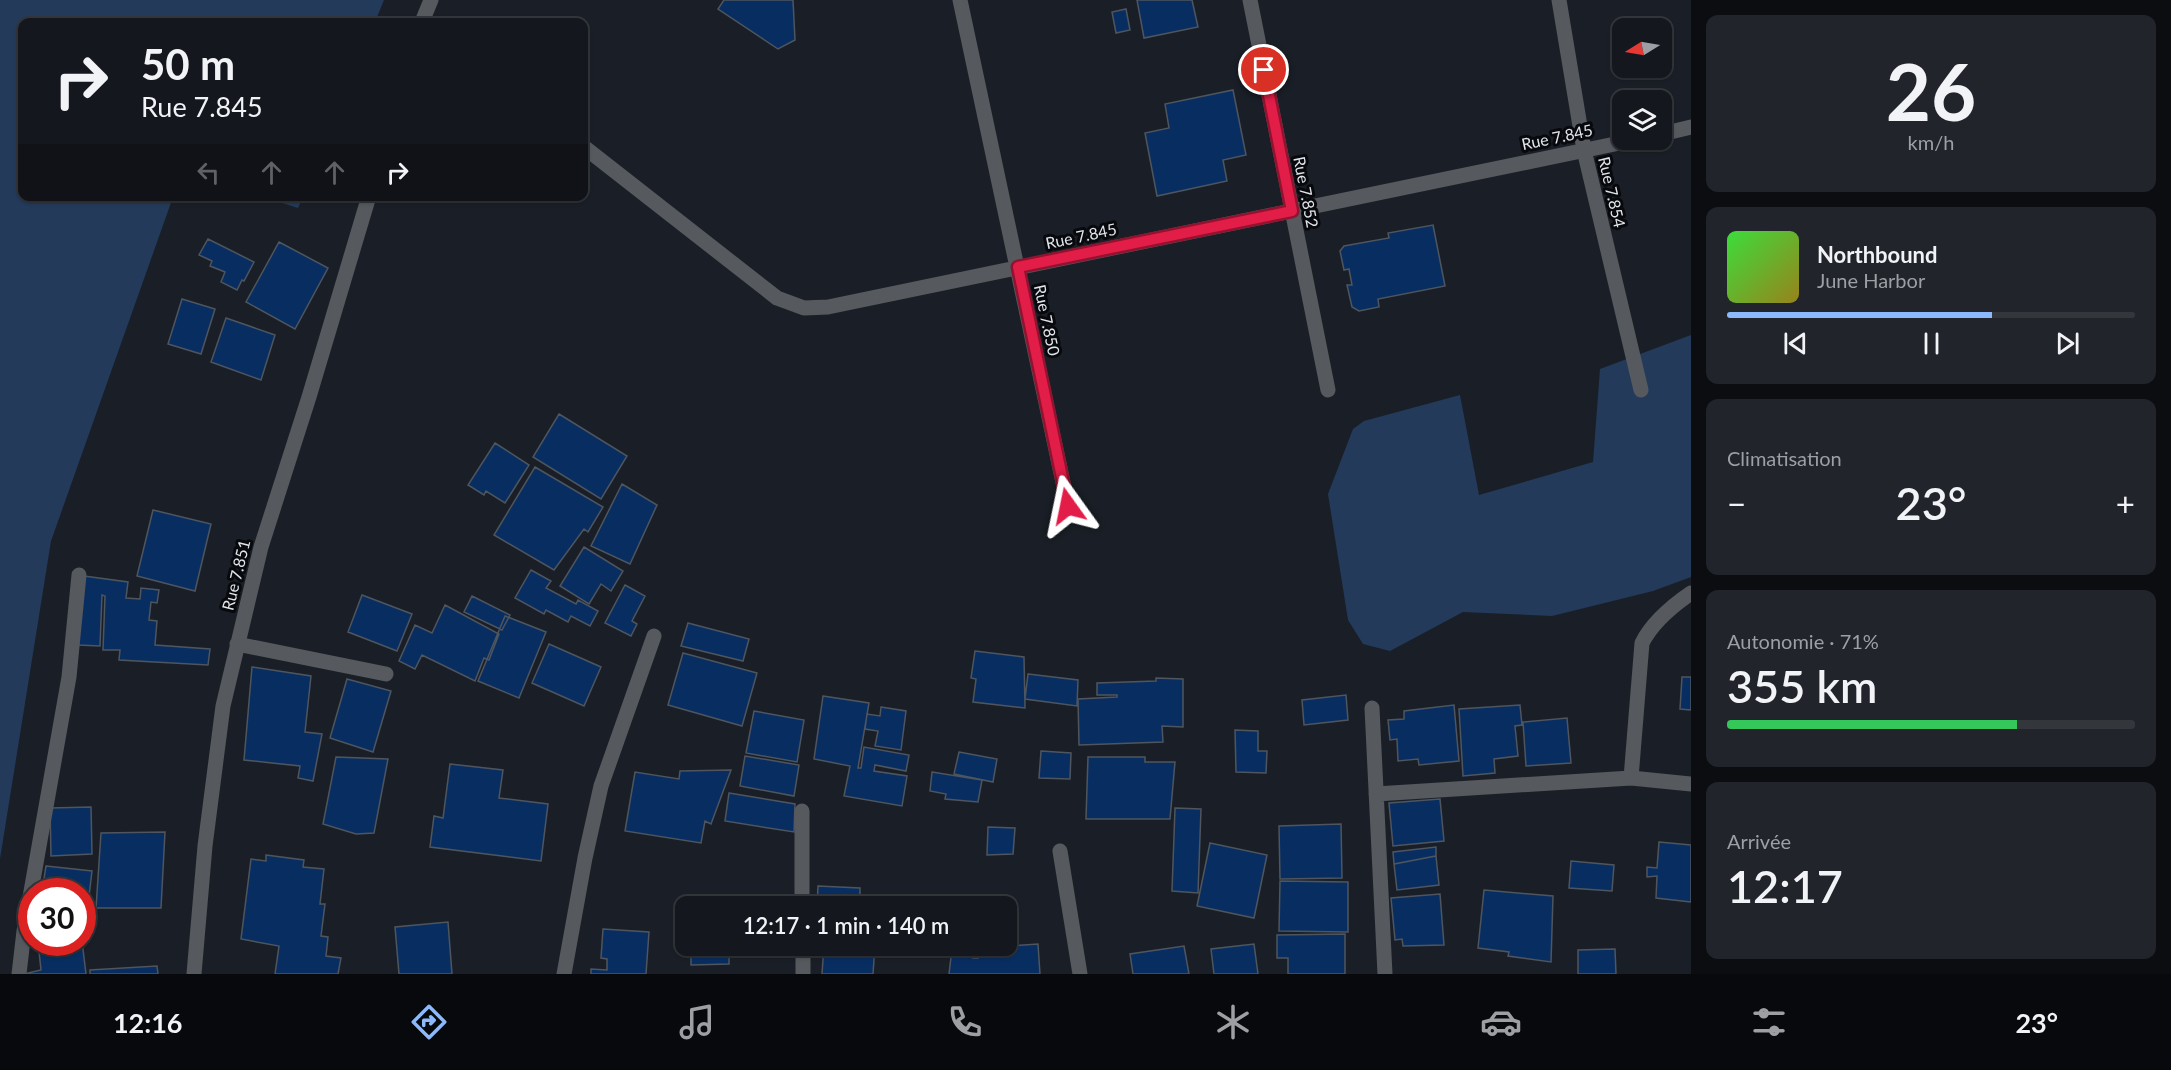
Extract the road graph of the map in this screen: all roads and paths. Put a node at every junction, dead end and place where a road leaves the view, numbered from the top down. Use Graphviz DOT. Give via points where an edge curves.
graph roads {
  1 [pos="431,0"];
  2 [pos="960,0"];
  3 [pos="1250,0"];
  4 [pos="1559,0"];
  5 [pos="424,18"];
  6 [pos="1691,127"];
  7 [pos="1672,132"];
  8 [pos="1612,144"];
  9 [pos="588,150"];
  10 [pos="1584,150"];
  11 [pos="368,201"];
  12 [pos="1292,211"];
  13 [pos="1018,267"];
  14 [pos="1328,390"];
  15 [pos="1641,390"];
  16 [pos="1068,506"];
  17 [pos="79,574"];
  18 [pos="1691,593"];
  19 [pos="654,636"];
  20 [pos="237,644"];
  21 [pos="386,674"];
  22 [pos="1372,708"];
  23 [pos="1631,778"];
  24 [pos="1691,784"];
  25 [pos="1376,794"];
  26 [pos="802,812"];
  27 [pos="1060,851"];
  28 [pos="802,896"];
  29 [pos="803,956"];
  30 [pos="19,974"];
  31 [pos="194,974"];
  32 [pos="564,974"];
  33 [pos="803,974"];
  34 [pos="1080,974"];
  35 [pos="1385,974"];
  1 -- 5 [label="street"];
  2 -- 13 [label="street, Rue 7.850"];
  3 -- 12 [label="street, Rue 7.852"];
  4 -- 10 [label="street, Rue 7.854"];
  6 -- 7 [label="street"];
  8 -- 10 [label="street, Rue 7.845"];
  9 -- 13 [label="street, Rue 7.845" via="777,298 804,308 828,307"];
  10 -- 12 [label="street, Rue 7.845"];
  10 -- 15 [label="street, Rue 7.854"];
  11 -- 20 [label="street, Rue 7.851" via="261,547"];
  12 -- 13 [label="street, Rue 7.845"];
  12 -- 14 [label="street, Rue 7.852"];
  13 -- 16 [label="street, Rue 7.850"];
  17 -- 30 [label="street" via="69,677"];
  18 -- 23 [label="street" via="1647,632 1642,643"];
  19 -- 32 [label="street" via="601,786"];
  20 -- 21 [label="street"];
  20 -- 31 [label="street, Rue 7.851" via="223,706"];
  22 -- 25 [label="street"];
  23 -- 24 [label="street"];
  23 -- 25 [label="street"];
  25 -- 35 [label="street"];
  26 -- 28 [label="street"];
  27 -- 34 [label="street"];
  29 -- 33 [label="street"];
}
